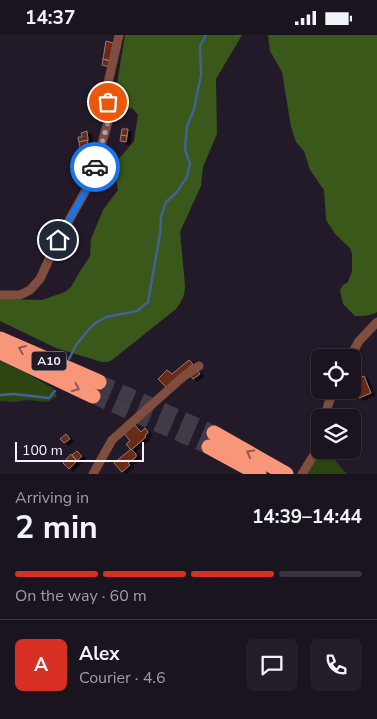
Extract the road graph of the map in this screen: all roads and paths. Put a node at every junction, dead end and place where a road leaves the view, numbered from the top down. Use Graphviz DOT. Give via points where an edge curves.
graph roads {
  1 [pos="119,35"];
  2 [pos="0,295"];
  3 [pos="377,321"];
  4 [pos="0,339"];
  5 [pos="354,349"];
  6 [pos="0,352"];
  7 [pos="199,366"];
  8 [pos="99,382"];
  9 [pos="93,396"];
  10 [pos="311,459"];
  11 [pos="93,474"];
  12 [pos="259,474"];
  13 [pos="286,474"];
  14 [pos="302,474"];
  1 -- 2 [label="street" via="108,83 108,122 86,190 40,279 20,295"];
  3 -- 5 [label="street"];
  8 -- 4 [label="highway, A10, one-way"];
  6 -- 9 [label="highway, A10, one-way"];
  7 -- 11 [label="street" via="112,440"];
  10 -- 14 [label="street"];
  13 -- 12 [label="highway, one-way" via="212,440"];
}
